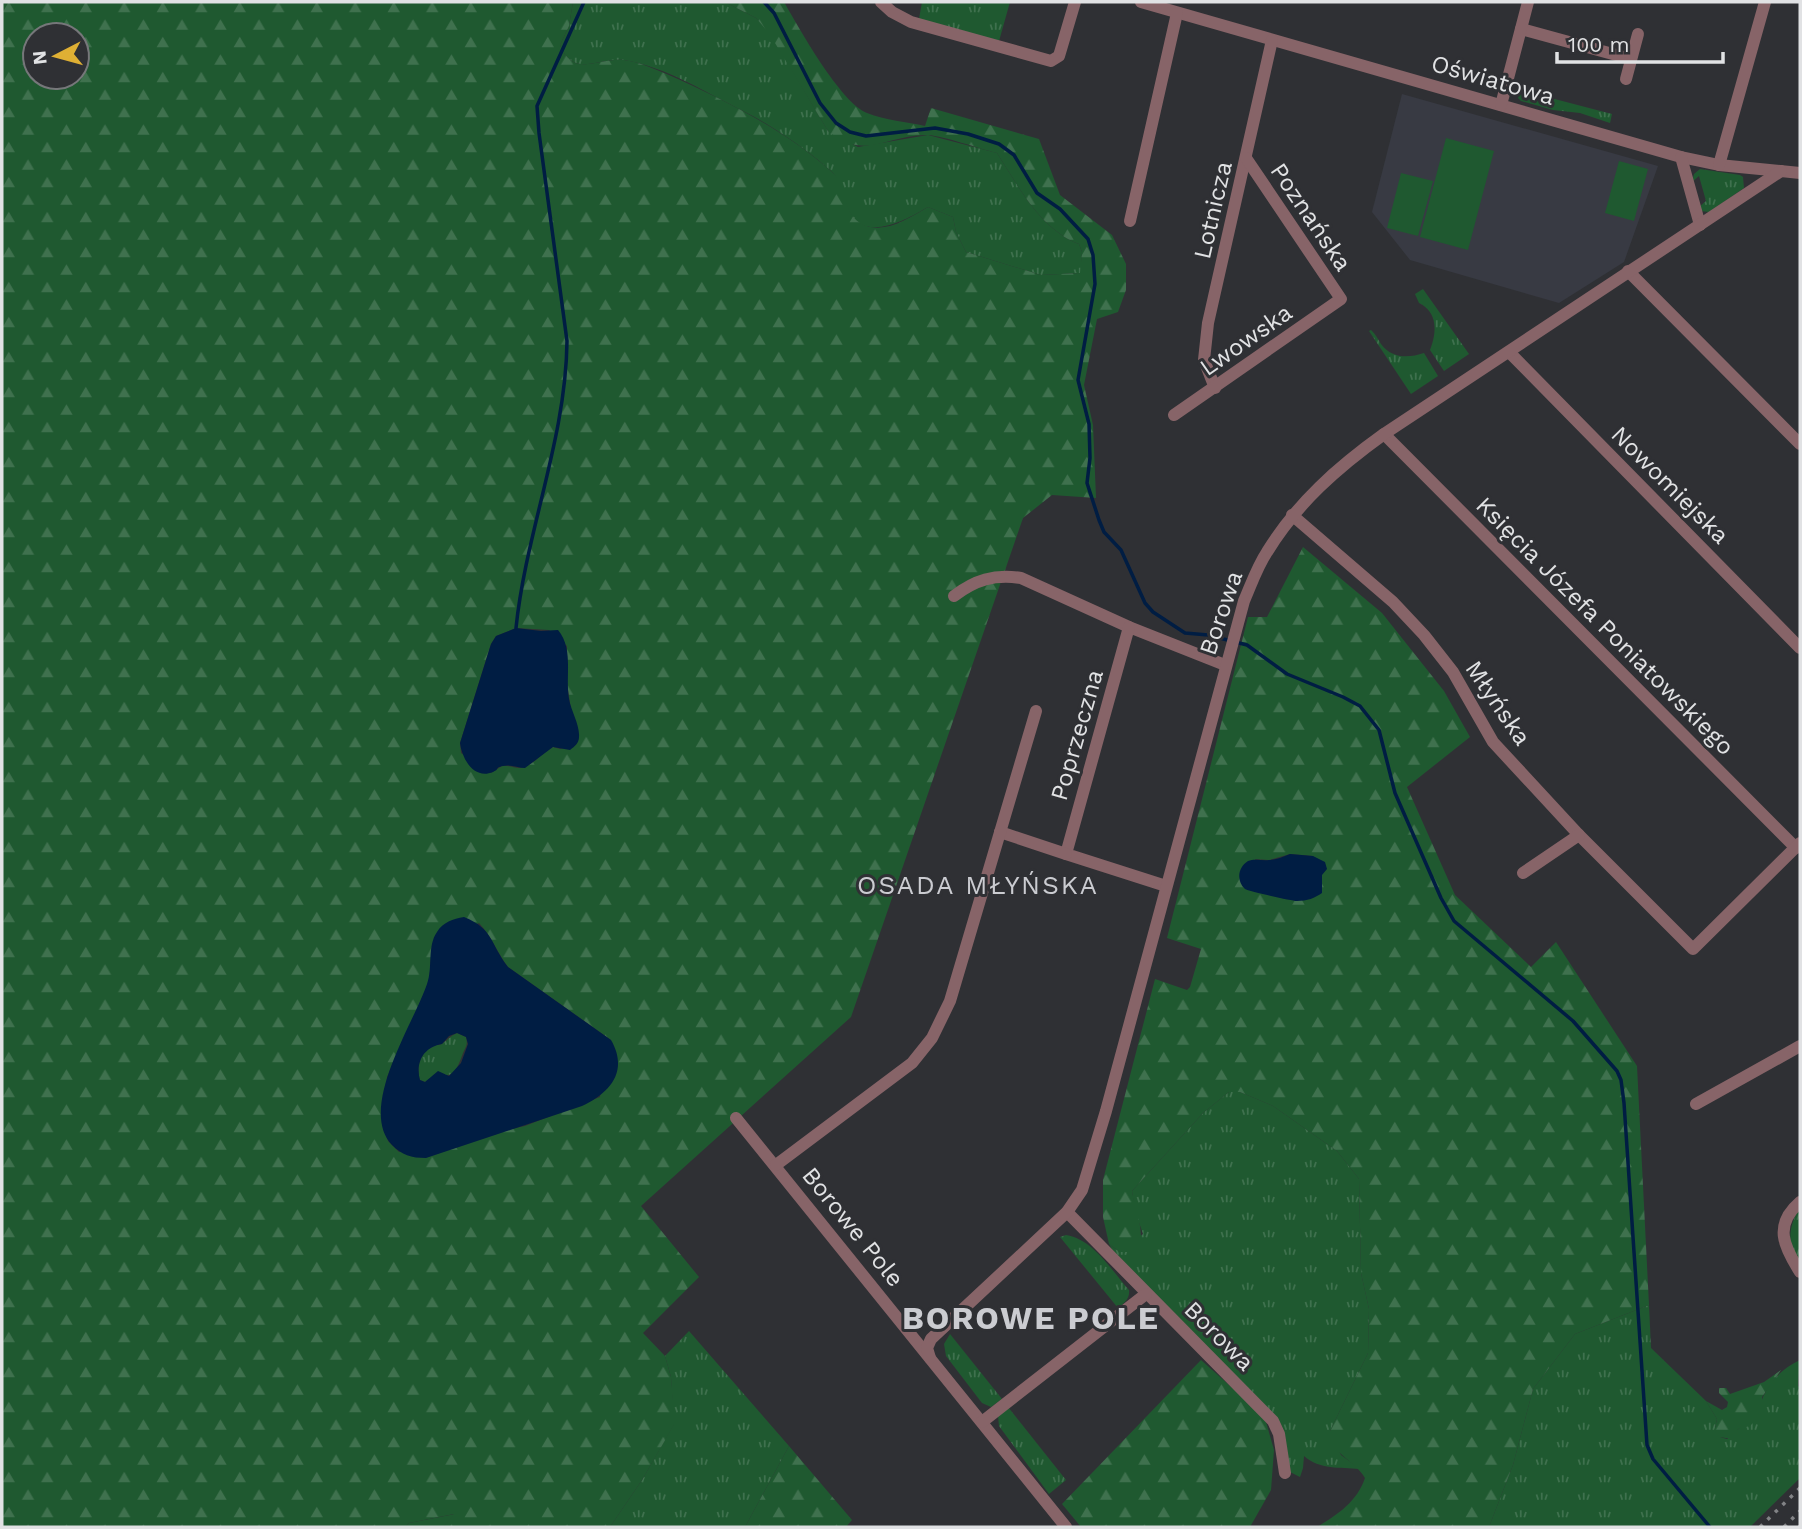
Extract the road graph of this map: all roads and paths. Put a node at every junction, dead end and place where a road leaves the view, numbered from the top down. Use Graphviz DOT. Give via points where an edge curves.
graph roads {
  1 [pos="881,2"];
  2 [pos="1075,2"];
  3 [pos="1141,2"];
  4 [pos="1525,2"];
  5 [pos="1765,2"];
  6 [pos="1177,13"];
  7 [pos="1521,29"];
  8 [pos="1638,34"];
  9 [pos="1272,40"];
  10 [pos="1631,59"];
  11 [pos="1626,79"];
  12 [pos="1501,105"];
  13 [pos="1681,157"];
  14 [pos="1246,158"];
  15 [pos="1719,165"];
  16 [pos="1781,171"];
  17 [pos="1800,173"];
  18 [pos="1130,220"];
  19 [pos="1700,225"];
  20 [pos="1628,271"];
  21 [pos="1341,299"];
  22 [pos="1509,352"];
  23 [pos="1215,388"];
  24 [pos="1174,415"];
  25 [pos="1384,434"];
  26 [pos="1800,444"];
  27 [pos="1292,515"];
  28 [pos="954,596"];
  29 [pos="1129,626"];
  30 [pos="1800,648"];
  31 [pos="1227,658"];
  32 [pos="1036,711"];
  33 [pos="1000,832"];
  34 [pos="1579,835"];
  35 [pos="1798,846"];
  36 [pos="1066,854"];
  37 [pos="1523,873"];
  38 [pos="1166,886"];
  39 [pos="1800,1046"];
  40 [pos="1696,1104"];
  41 [pos="736,1118"];
  42 [pos="776,1165"];
  43 [pos="1800,1202"];
  44 [pos="1067,1212"];
  45 [pos="1800,1272"];
  46 [pos="1146,1294"];
  47 [pos="930,1358"];
  48 [pos="982,1422"];
  49 [pos="1285,1473"];
  50 [pos="1066,1527"];
  1 -- 2 [label="street" via="911,22 1051,61 1059,56"];
  3 -- 6 [label="street, Oświatowa"];
  4 -- 7 [label="street"];
  5 -- 15 [label="street"];
  6 -- 9 [label="street, Oświatowa"];
  6 -- 18 [label="street"];
  7 -- 10 [label="street"];
  7 -- 12 [label="street"];
  8 -- 10 [label="street"];
  9 -- 12 [label="street, Oświatowa"];
  9 -- 14 [label="street, Lotnicza"];
  10 -- 11 [label="street"];
  12 -- 13 [label="street, Oświatowa"];
  13 -- 15 [label="street, Oświatowa"];
  13 -- 19 [label="street"];
  14 -- 21 [label="street, Poznańska"];
  14 -- 23 [label="street, Lotnicza" via="1203,359"];
  15 -- 16 [label="street, Oświatowa"];
  16 -- 17 [label="street, Oświatowa"];
  16 -- 19 [label="street, Borowa"];
  19 -- 20 [label="street, Borowa"];
  20 -- 22 [label="street, Borowa"];
  20 -- 26 [label="street"];
  21 -- 23 [label="street, Lwowska"];
  22 -- 25 [label="street, Borowa"];
  22 -- 30 [label="street, Nowomiejska"];
  23 -- 24 [label="street, Lwowska"];
  25 -- 27 [label="street, Borowa" via="1318,487"];
  25 -- 35 [label="street, Księcia Józefa Poniatowskiego"];
  27 -- 31 [label="street, Borowa" via="1265,554 1244,601"];
  27 -- 34 [label="street, Młyńska" via="1393,602 1424,635 1453,672 1493,742"];
  28 -- 29 [label="street" via="985,579 1021,578"];
  29 -- 31 [label="street"];
  29 -- 36 [label="street, Poprzeczna"];
  31 -- 38 [label="street, Borowa"];
  32 -- 33 [label="street"];
  33 -- 36 [label="street"];
  33 -- 42 [label="street" via="950,1000 932,1038 912,1063"];
  34 -- 35 [label="street, Młyńska" via="1693,949"];
  34 -- 37 [label="street"];
  36 -- 38 [label="street"];
  38 -- 44 [label="street, Borowa" via="1090,1167 1079,1198"];
  39 -- 40 [label="street"];
  41 -- 42 [label="street, Borowe Pole"];
  42 -- 47 [label="street, Borowe Pole"];
  43 -- 45 [label="street" via="1786,1219 1784,1230 1787,1251"];
  44 -- 46 [label="street, Borowa"];
  44 -- 47 [label="street, Borowa" via="931,1339 927,1348"];
  46 -- 48 [label="street"];
  46 -- 49 [label="street, Borowa" via="1273,1421"];
  47 -- 48 [label="street, Borowe Pole"];
  48 -- 50 [label="street, Borowe Pole"];
}
